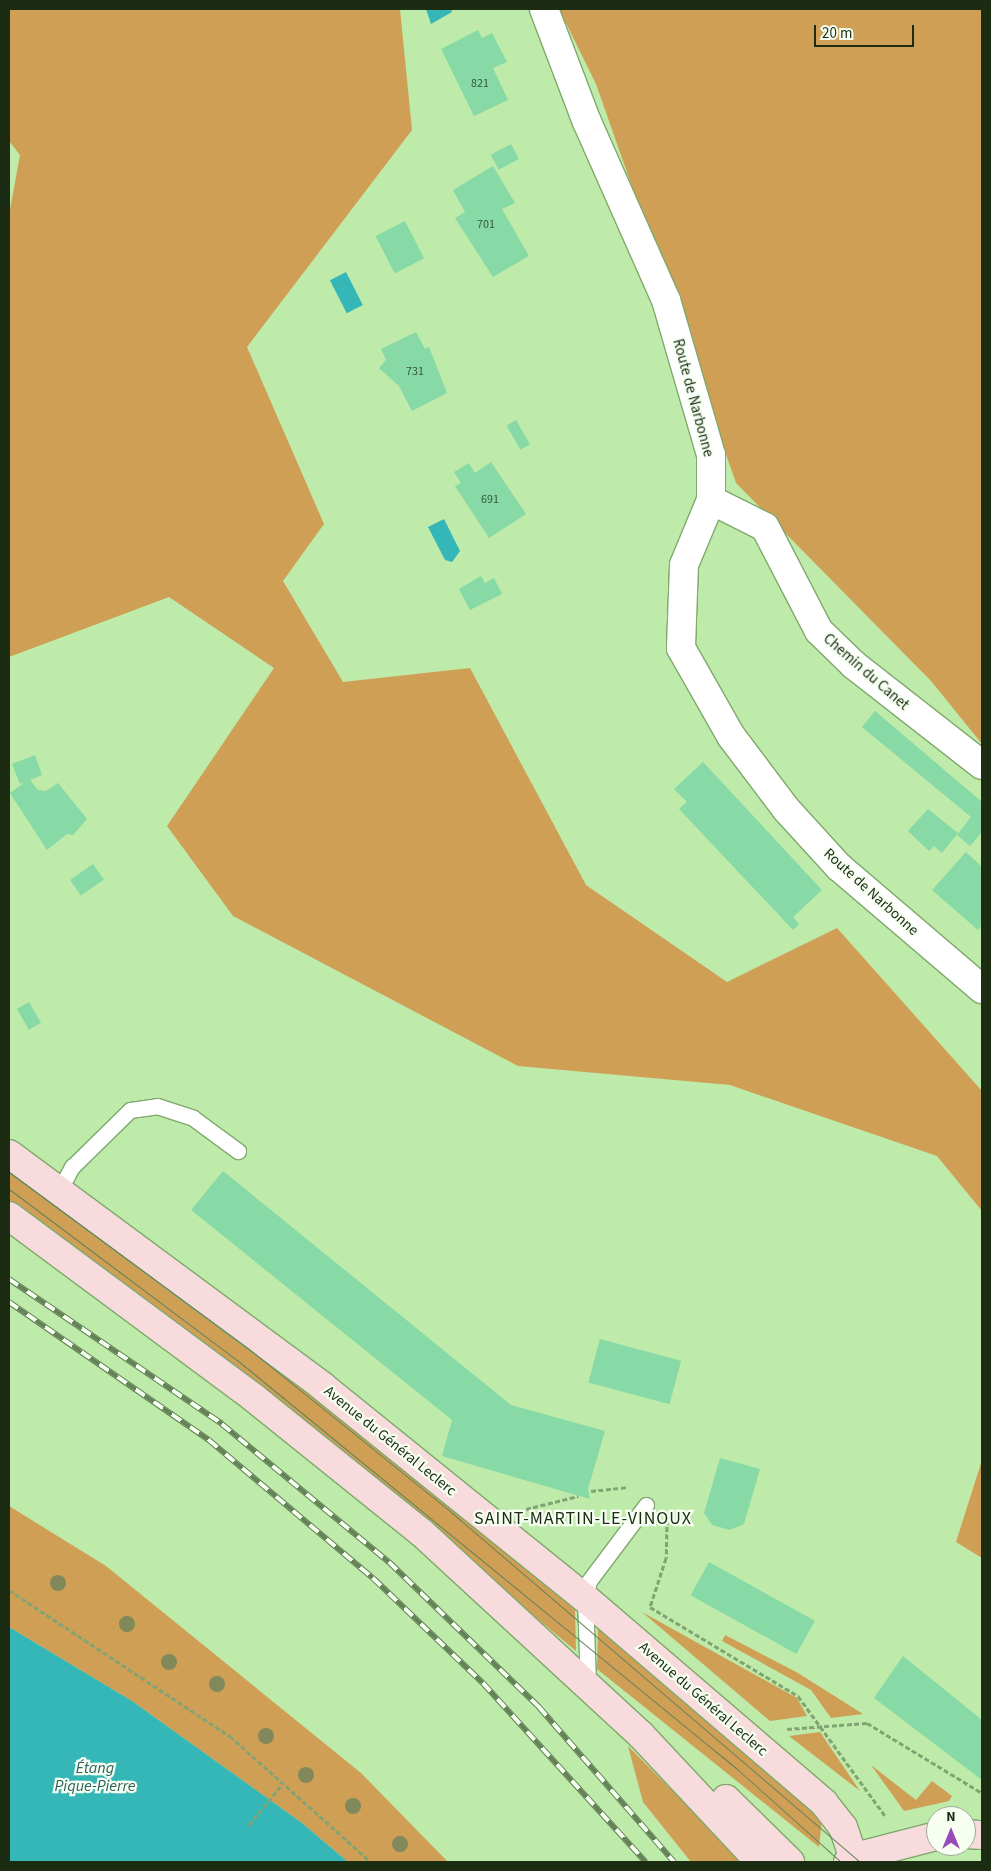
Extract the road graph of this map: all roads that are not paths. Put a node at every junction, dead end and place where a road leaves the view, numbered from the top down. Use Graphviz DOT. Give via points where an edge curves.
graph roads {
  1 [pos="544,9"];
  2 [pos="711,500"];
  3 [pos="982,765"];
  4 [pos="982,990"];
  5 [pos="238,1151"];
  6 [pos="9,1154"];
  7 [pos="58,1193"];
  8 [pos="9,1216"];
  9 [pos="646,1505"];
  10 [pos="585,1598"];
  11 [pos="588,1684"];
  12 [pos="679,1774"];
  13 [pos="926,1838"];
  14 [pos="853,1860"];
  15 [pos="760,1862"];
  16 [pos="790,1862"];
  1 -- 2 [label="street, Route de Narbonne" via="587,122 666,300 710,455"];
  2 -- 3 [label="street, Chemin du Canet" via="765,527 818,631 854,665"];
  2 -- 4 [label="street, Route de Narbonne" via="690,544 679,607 681,648 698,682 786,809 839,867"];
  5 -- 7 [label="lane" via="193,1118 157,1106 130,1110 72,1167"];
  6 -- 7 [label="main road, Avenue du Général Leclerc"];
  7 -- 10 [label="main road, Avenue du Général Leclerc" via="322,1386"];
  8 -- 11 [label="main road" via="254,1398 376,1496"];
  9 -- 10 [label="lane" via="589,1581"];
  10 -- 11 [label="lane"];
  10 -- 14 [label="main road, Avenue du Général Leclerc" via="824,1803 843,1827"];
  11 -- 12 [label="main road"];
  12 -- 15 [label="main road"];
  12 -- 16 [label="main road" via="720,1794"];
  13 -- 14 [label="main road"];
}
